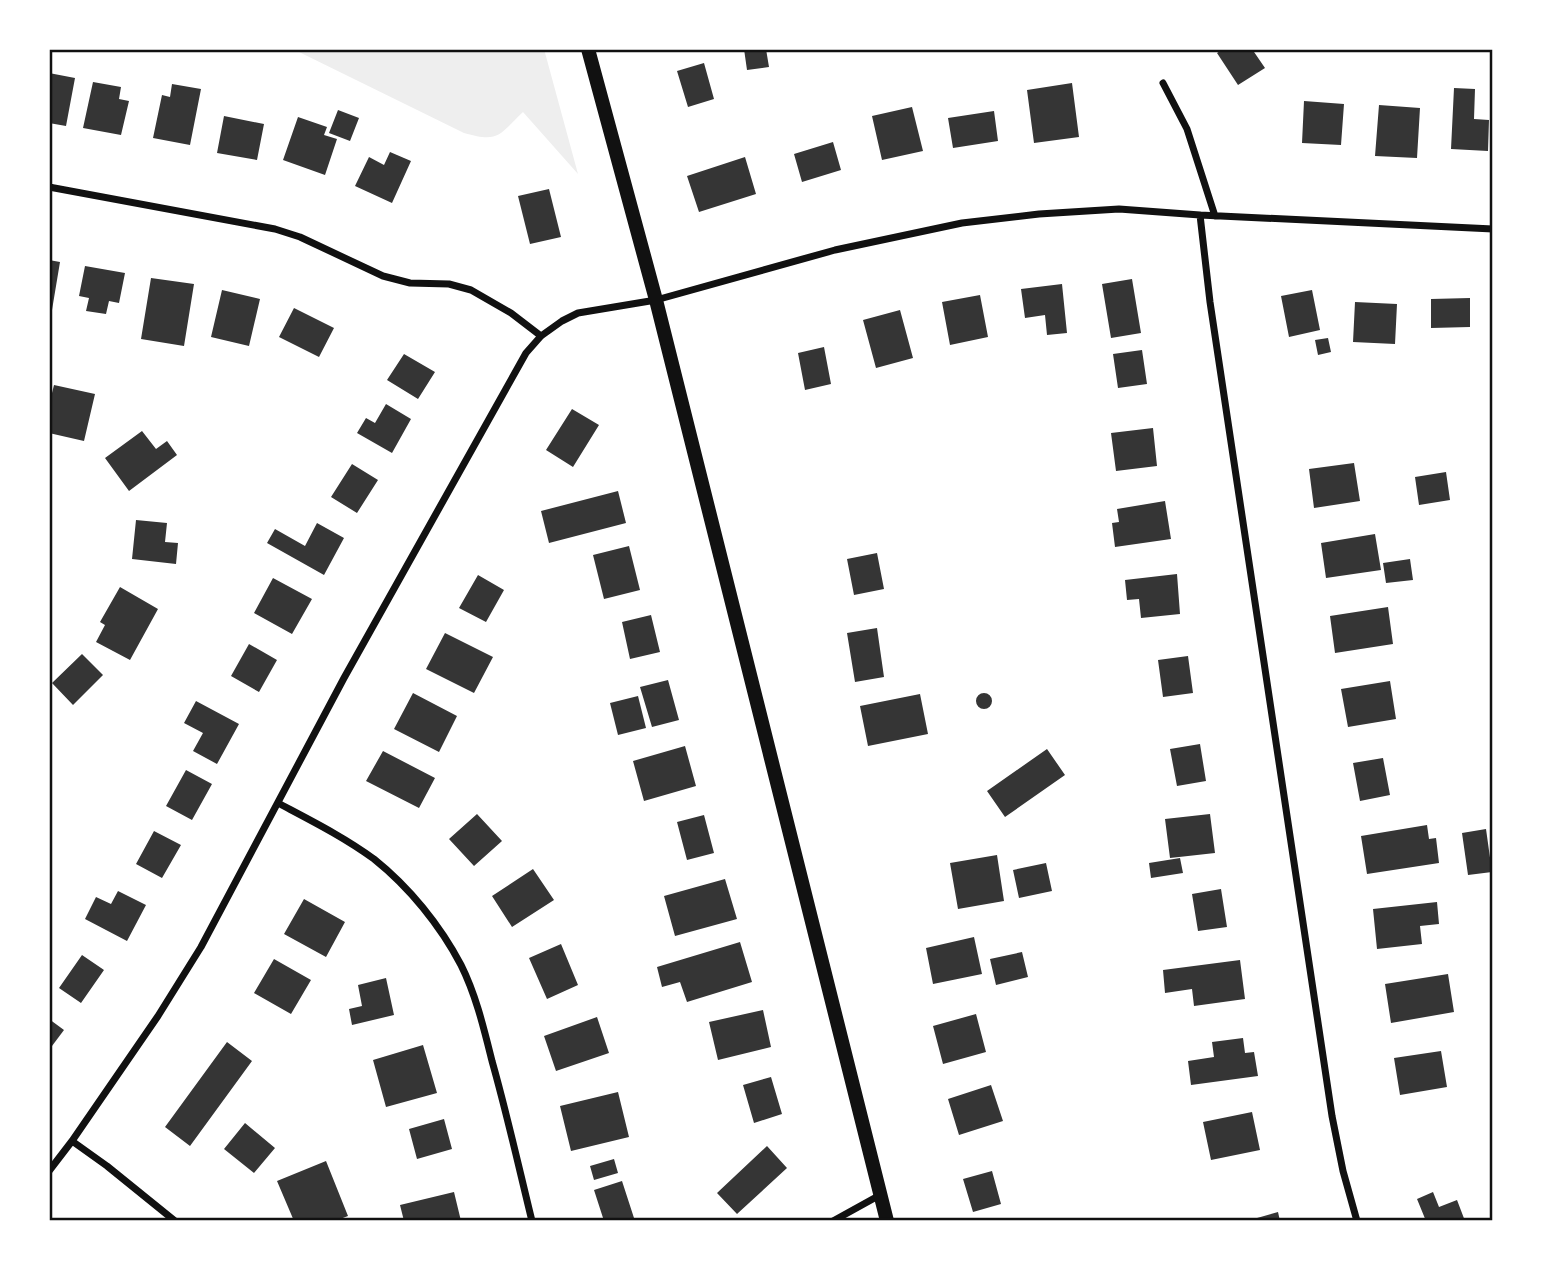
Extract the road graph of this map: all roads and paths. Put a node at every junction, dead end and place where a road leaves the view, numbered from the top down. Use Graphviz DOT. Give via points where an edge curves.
graph roads {
  1 [pos="589,49"];
  2 [pos="1163,83"];
  3 [pos="49,187"];
  4 [pos="1200,215"];
  5 [pos="1215,216"];
  6 [pos="1493,229"];
  7 [pos="656,300"];
  8 [pos="541,336"];
  9 [pos="278,803"];
  10 [pos="72,1141"];
  11 [pos="49,1171"];
  12 [pos="881,1194"];
  13 [pos="175,1221"];
  14 [pos="532,1221"];
  15 [pos="833,1221"];
  16 [pos="887,1221"];
  17 [pos="1357,1221"];
  1 -- 7 [label="main road"];
  2 -- 5 [label="street" via="1187,129"];
  3 -- 8 [label="street" via="275,229 383,276 471,290"];
  4 -- 5 [label="street"];
  4 -- 7 [label="street" via="1119,209 962,223 835,250"];
  4 -- 17 [label="street" via="1332,1115"];
  5 -- 6 [label="street"];
  7 -- 8 [label="street" via="578,313"];
  7 -- 12 [label="main road"];
  8 -- 9 [label="street" via="526,353"];
  9 -- 10 [label="street" via="201,947"];
  9 -- 14 [label="street" via="375,860 410,893 455,956 478,1007"];
  10 -- 11 [label="street"];
  10 -- 13 [label="street"];
  12 -- 15 [label="street"];
  12 -- 16 [label="main road"];
}
